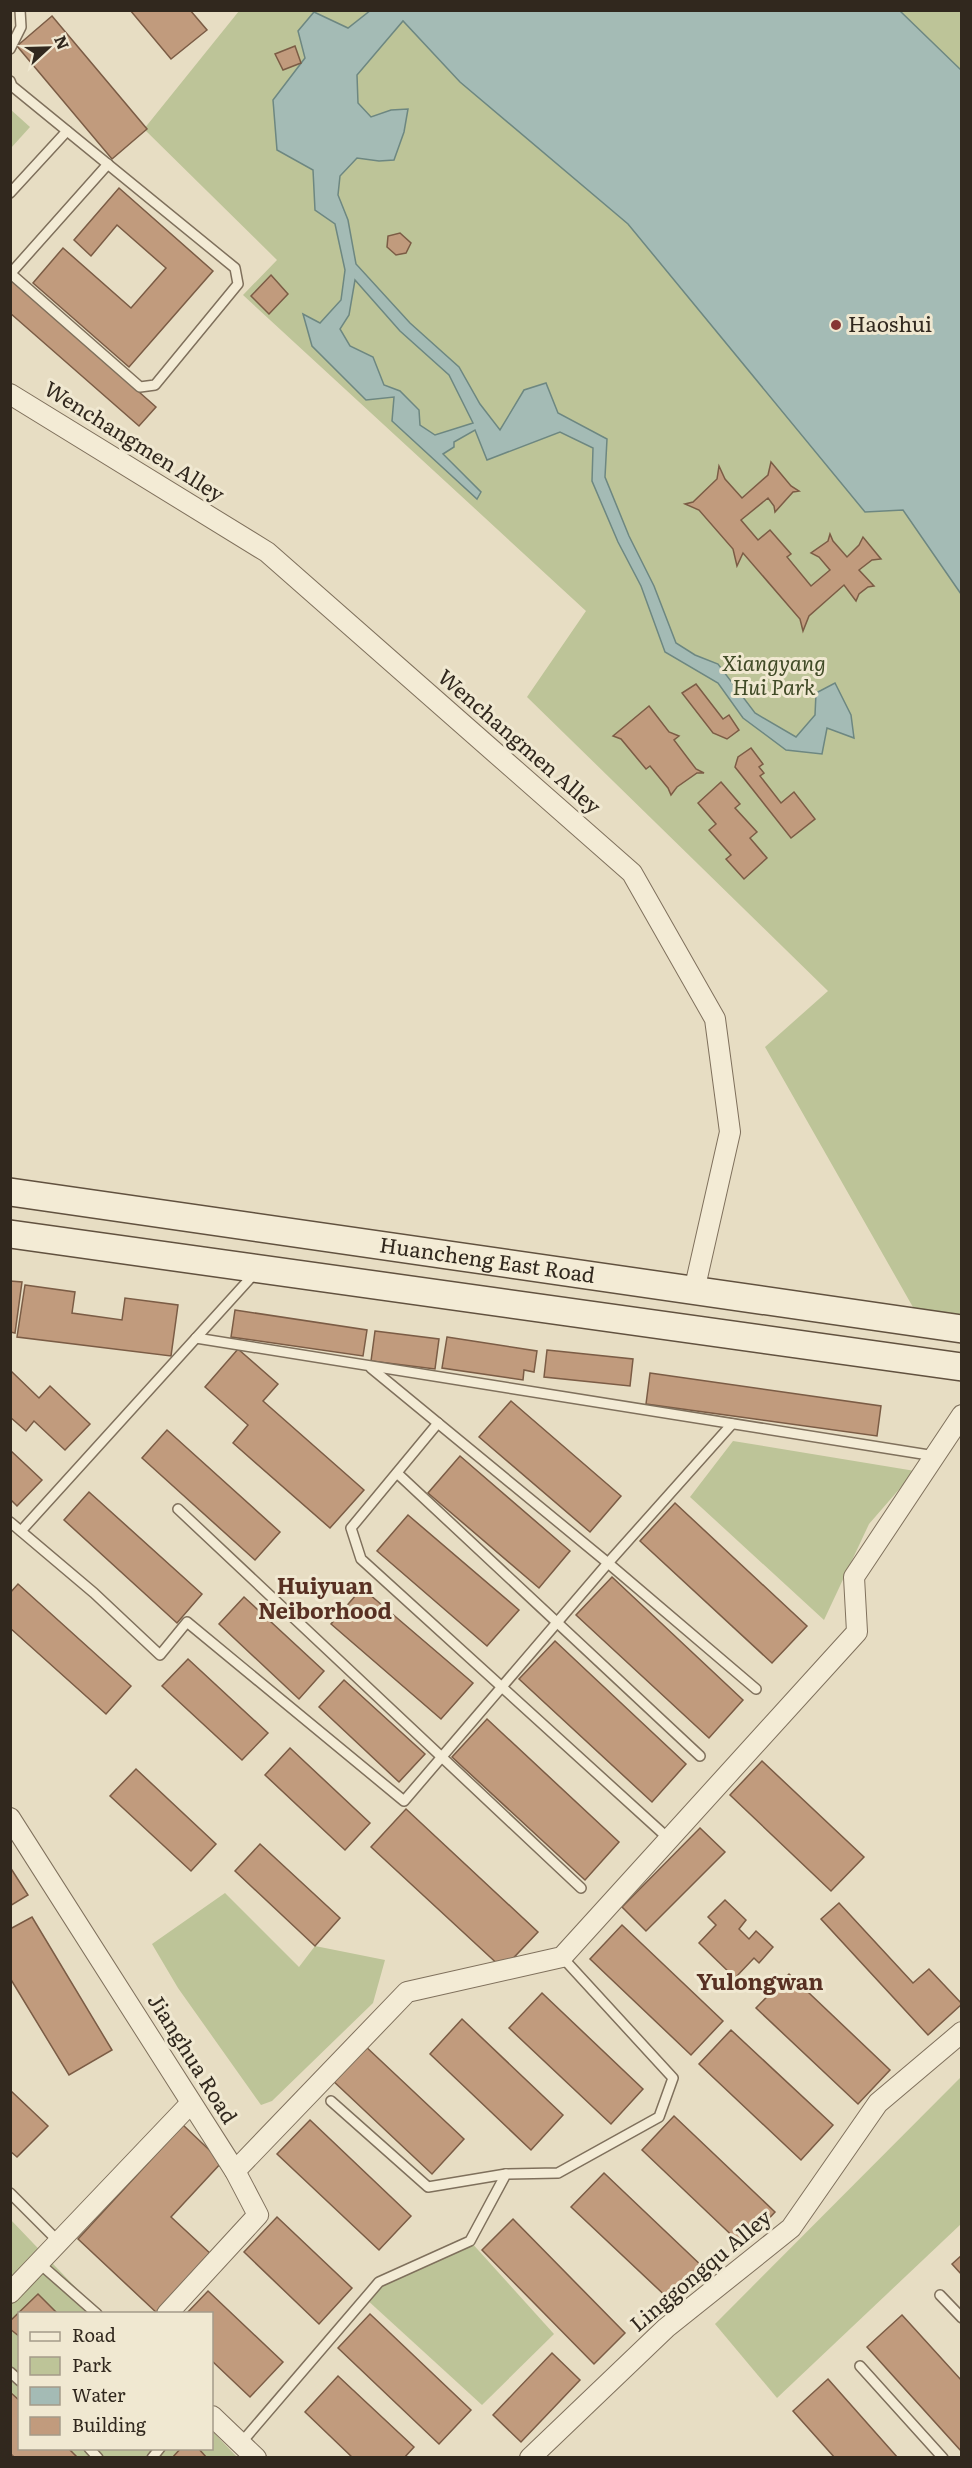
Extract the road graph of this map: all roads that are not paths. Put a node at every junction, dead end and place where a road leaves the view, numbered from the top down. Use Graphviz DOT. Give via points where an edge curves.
graph roads {
  1 [pos="20,10"];
  2 [pos="10,49"];
  3 [pos="10,81"];
  4 [pos="67,131"];
  5 [pos="108,164"];
  6 [pos="10,193"];
  7 [pos="11,273"];
  8 [pos="10,394"];
  9 [pos="10,1192"];
  10 [pos="10,1234"];
  11 [pos="259,1268"];
  12 [pos="694,1291"];
  13 [pos="962,1329"];
  14 [pos="196,1338"];
  15 [pos="369,1366"];
  16 [pos="962,1367"];
  17 [pos="962,1415"];
  18 [pos="438,1423"];
  19 [pos="732,1424"];
  20 [pos="935,1456"];
  21 [pos="397,1473"];
  22 [pos="178,1509"];
  23 [pos="10,1522"];
  24 [pos="21,1531"];
  25 [pos="608,1563"];
  26 [pos="558,1622"];
  27 [pos="502,1687"];
  28 [pos="756,1689"];
  29 [pos="442,1756"];
  30 [pos="700,1756"];
  31 [pos="10,1818"];
  32 [pos="669,1839"];
  33 [pos="582,1888"];
  34 [pos="562,1957"];
  35 [pos="962,2032"];
  36 [pos="331,2101"];
  37 [pos="191,2103"];
  38 [pos="234,2171"];
  39 [pos="506,2174"];
  40 [pos="10,2193"];
  41 [pos="60,2242"];
  42 [pos="39,2263"];
  43 [pos="10,2293"];
  44 [pos="940,2295"];
  45 [pos="96,2312"];
  46 [pos="168,2312"];
  47 [pos="962,2318"];
  48 [pos="860,2366"];
  49 [pos="213,2417"];
  50 [pos="241,2443"];
  51 [pos="256,2457"];
  52 [pos="530,2457"];
  53 [pos="943,2457"];
  1 -- 2 [label="lane" via="21,27"];
  3 -- 4 [label="lane"];
  4 -- 5 [label="lane"];
  4 -- 6 [label="lane"];
  5 -- 7 [label="lane"];
  5 -- 7 [label="lane" via="235,268 238,284 155,385 140,387"];
  8 -- 12 [label="street, Wenchangmen Alley" via="267,552 632,873 715,1018 730,1132"];
  9 -- 12 [label="main road, Huancheng East Road"];
  10 -- 11 [label="main road, Huancheng East Road"];
  11 -- 14 [label="lane"];
  11 -- 16 [label="main road, Huancheng East Road"];
  12 -- 13 [label="main road, Huancheng East Road"];
  14 -- 15 [label="lane"];
  14 -- 24 [label="lane"];
  15 -- 18 [label="lane"];
  15 -- 19 [label="lane"];
  17 -- 20 [label="street"];
  18 -- 21 [label="lane"];
  18 -- 25 [label="lane"];
  19 -- 20 [label="lane"];
  19 -- 25 [label="lane"];
  20 -- 32 [label="street" via="854,1577 857,1632"];
  21 -- 26 [label="lane"];
  21 -- 27 [label="lane" via="351,1528 362,1559"];
  22 -- 29 [label="lane"];
  23 -- 24 [label="lane"];
  24 -- 29 [label="lane" via="160,1655 187,1622 404,1801"];
  25 -- 26 [label="lane"];
  25 -- 28 [label="lane"];
  26 -- 27 [label="lane"];
  26 -- 30 [label="lane"];
  27 -- 29 [label="lane"];
  27 -- 32 [label="lane"];
  29 -- 33 [label="lane"];
  31 -- 37 [label="street, Jianghua Road"];
  32 -- 34 [label="street"];
  34 -- 38 [label="street" via="407,1992"];
  34 -- 39 [label="lane" via="673,2078 659,2117 558,2173"];
  35 -- 52 [label="street, Linggongqu Alley" via="878,2103 791,2228 666,2328"];
  36 -- 39 [label="lane" via="428,2187"];
  37 -- 38 [label="street, Jianghua Road"];
  37 -- 41 [label="street"];
  38 -- 46 [label="street, Jianghua Road" via="258,2215"];
  39 -- 50 [label="lane" via="470,2241 379,2282"];
  40 -- 41 [label="lane"];
  41 -- 42 [label="street"];
  42 -- 43 [label="street"];
  42 -- 45 [label="lane"];
  44 -- 47 [label="lane"];
  48 -- 53 [label="lane"];
  49 -- 50 [label="street"];
  50 -- 51 [label="street"];
}
